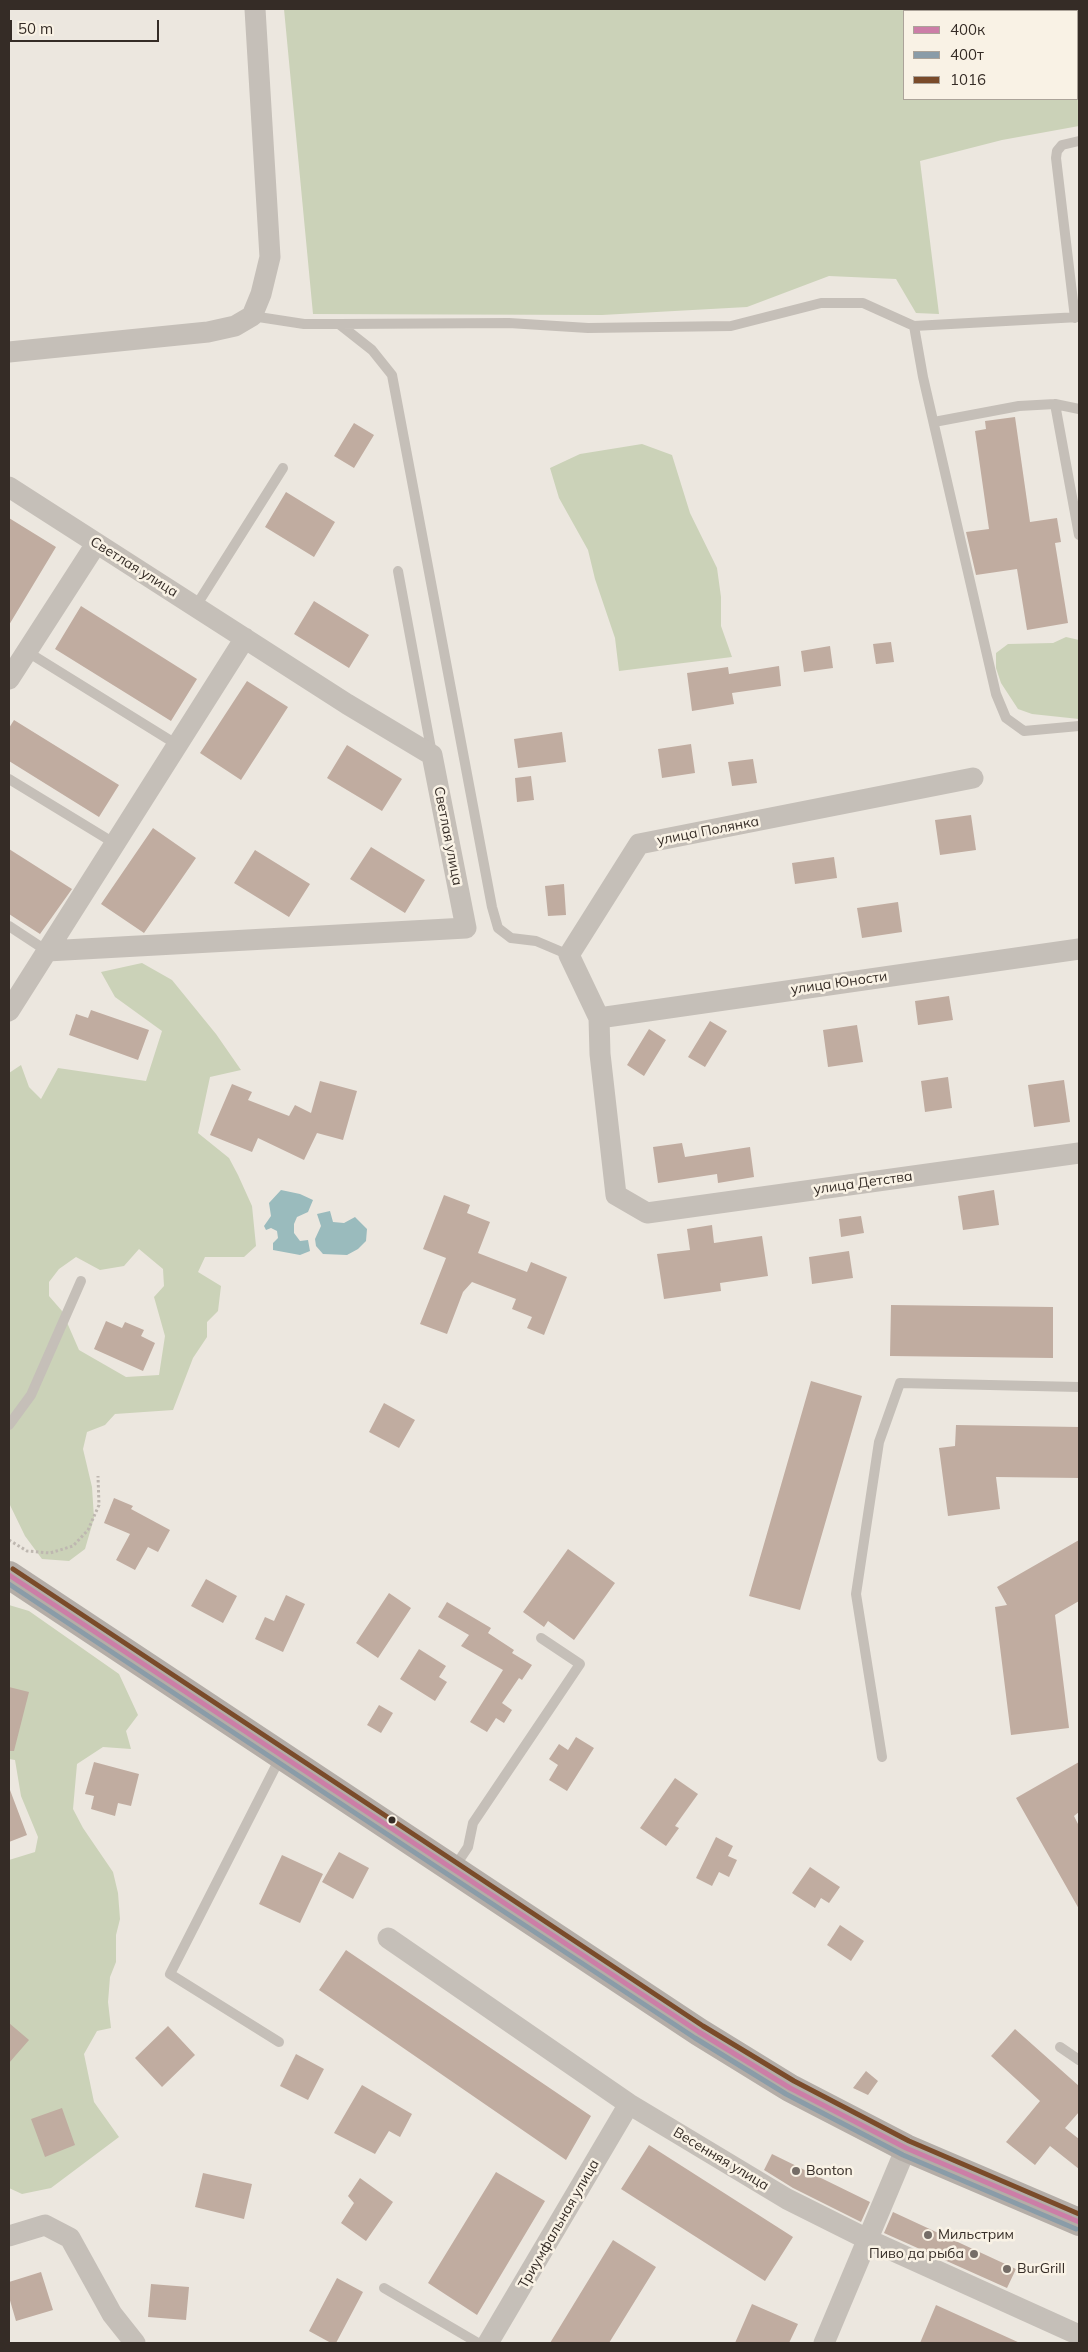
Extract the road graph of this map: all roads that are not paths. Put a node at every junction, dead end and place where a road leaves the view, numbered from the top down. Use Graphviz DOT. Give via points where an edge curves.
graph roads {
  1 [pos="255,9"];
  2 [pos="1079,141"];
  3 [pos="1076,285"];
  4 [pos="252,316"];
  5 [pos="1077,318"];
  6 [pos="339,324"];
  7 [pos="914,326"];
  8 [pos="9,352"];
  9 [pos="1055,404"];
  10 [pos="1079,409"];
  11 [pos="934,422"];
  12 [pos="284,468"];
  13 [pos="9,487"];
  14 [pos="1079,535"];
  15 [pos="96,544"];
  16 [pos="398,572"];
  17 [pos="196,606"];
  18 [pos="245,638"];
  19 [pos="26,651"];
  20 [pos="9,679"];
  21 [pos="1079,726"];
  22 [pos="176,744"];
  23 [pos="432,755"];
  24 [pos="973,778"];
  25 [pos="9,779"];
  26 [pos="114,843"];
  27 [pos="9,926"];
  28 [pos="1079,949"];
  29 [pos="47,951"];
  30 [pos="569,955"];
  31 [pos="9,1011"];
  32 [pos="599,1018"];
  33 [pos="1079,1153"];
  34 [pos="81,1281"];
  35 [pos="1079,1387"];
  36 [pos="9,1426"];
  37 [pos="9,1575"];
  38 [pos="541,1638"];
  39 [pos="281,1756"];
  40 [pos="882,1757"];
  41 [pos="453,1868"];
  42 [pos="388,1938"];
  43 [pos="280,2042"];
  44 [pos="1060,2046"];
  45 [pos="1079,2060"];
  46 [pos="629,2104"];
  47 [pos="906,2148"];
  48 [pos="1079,2222"];
  49 [pos="9,2236"];
  50 [pos="869,2240"];
  51 [pos="384,2288"];
  52 [pos="1079,2334"];
  53 [pos="135,2343"];
  54 [pos="478,2343"];
  55 [pos="488,2343"];
  56 [pos="824,2343"];
  1 -- 4 [label="street" via="270,257"];
  2 -- 3 [label="lane" via="1062,145 1056,158"];
  3 -- 5 [label="lane"];
  4 -- 6 [label="lane" via="304,324"];
  4 -- 8 [label="street" via="235,326 208,332"];
  5 -- 7 [label="lane"];
  6 -- 7 [label="lane" via="509,323 549,328 732,326 829,303 863,304"];
  6 -- 30 [label="lane" via="372,350 392,375 498,928 511,938 536,941"];
  7 -- 11 [label="lane"];
  9 -- 10 [label="lane"];
  9 -- 11 [label="lane" via="1020,406"];
  9 -- 14 [label="lane"];
  11 -- 21 [label="lane" via="996,694 1006,718 1024,731"];
  12 -- 17 [label="lane"];
  13 -- 15 [label="street, Светлая улица"];
  15 -- 17 [label="street, Светлая улица"];
  15 -- 19 [label="street"];
  16 -- 23 [label="lane"];
  17 -- 18 [label="street, Светлая улица"];
  18 -- 22 [label="street"];
  18 -- 23 [label="street, Светлая улица"];
  19 -- 20 [label="street"];
  19 -- 22 [label="lane"];
  22 -- 26 [label="street"];
  23 -- 29 [label="street, Светлая улица" via="466,928"];
  24 -- 30 [label="street, улица Полянка" via="639,844"];
  25 -- 26 [label="lane"];
  26 -- 29 [label="street"];
  27 -- 29 [label="lane"];
  28 -- 32 [label="street, улица Юности"];
  29 -- 31 [label="street"];
  30 -- 32 [label="street"];
  32 -- 33 [label="street, улица Детства" via="616,1195 647,1213"];
  34 -- 36 [label="lane" via="31,1395"];
  35 -- 40 [label="lane" via="900,1383 879,1442 856,1594"];
  37 -- 39 [label="main road"];
  38 -- 41 [label="lane" via="580,1664 473,1823 468,1847"];
  39 -- 41 [label="main road"];
  39 -- 43 [label="lane" via="170,1974"];
  41 -- 47 [label="main road" via="773,2078"];
  42 -- 46 [label="street, Весенняя улица"];
  44 -- 45 [label="lane"];
  46 -- 50 [label="street, Весенняя улица" via="787,2199"];
  46 -- 55 [label="street, Триумфальная улица"];
  47 -- 48 [label="main road"];
  47 -- 50 [label="street"];
  49 -- 53 [label="street" via="45,2225 70,2238 112,2314"];
  50 -- 52 [label="street, Весенняя улица"];
  50 -- 56 [label="street"];
  51 -- 54 [label="lane"];
}
